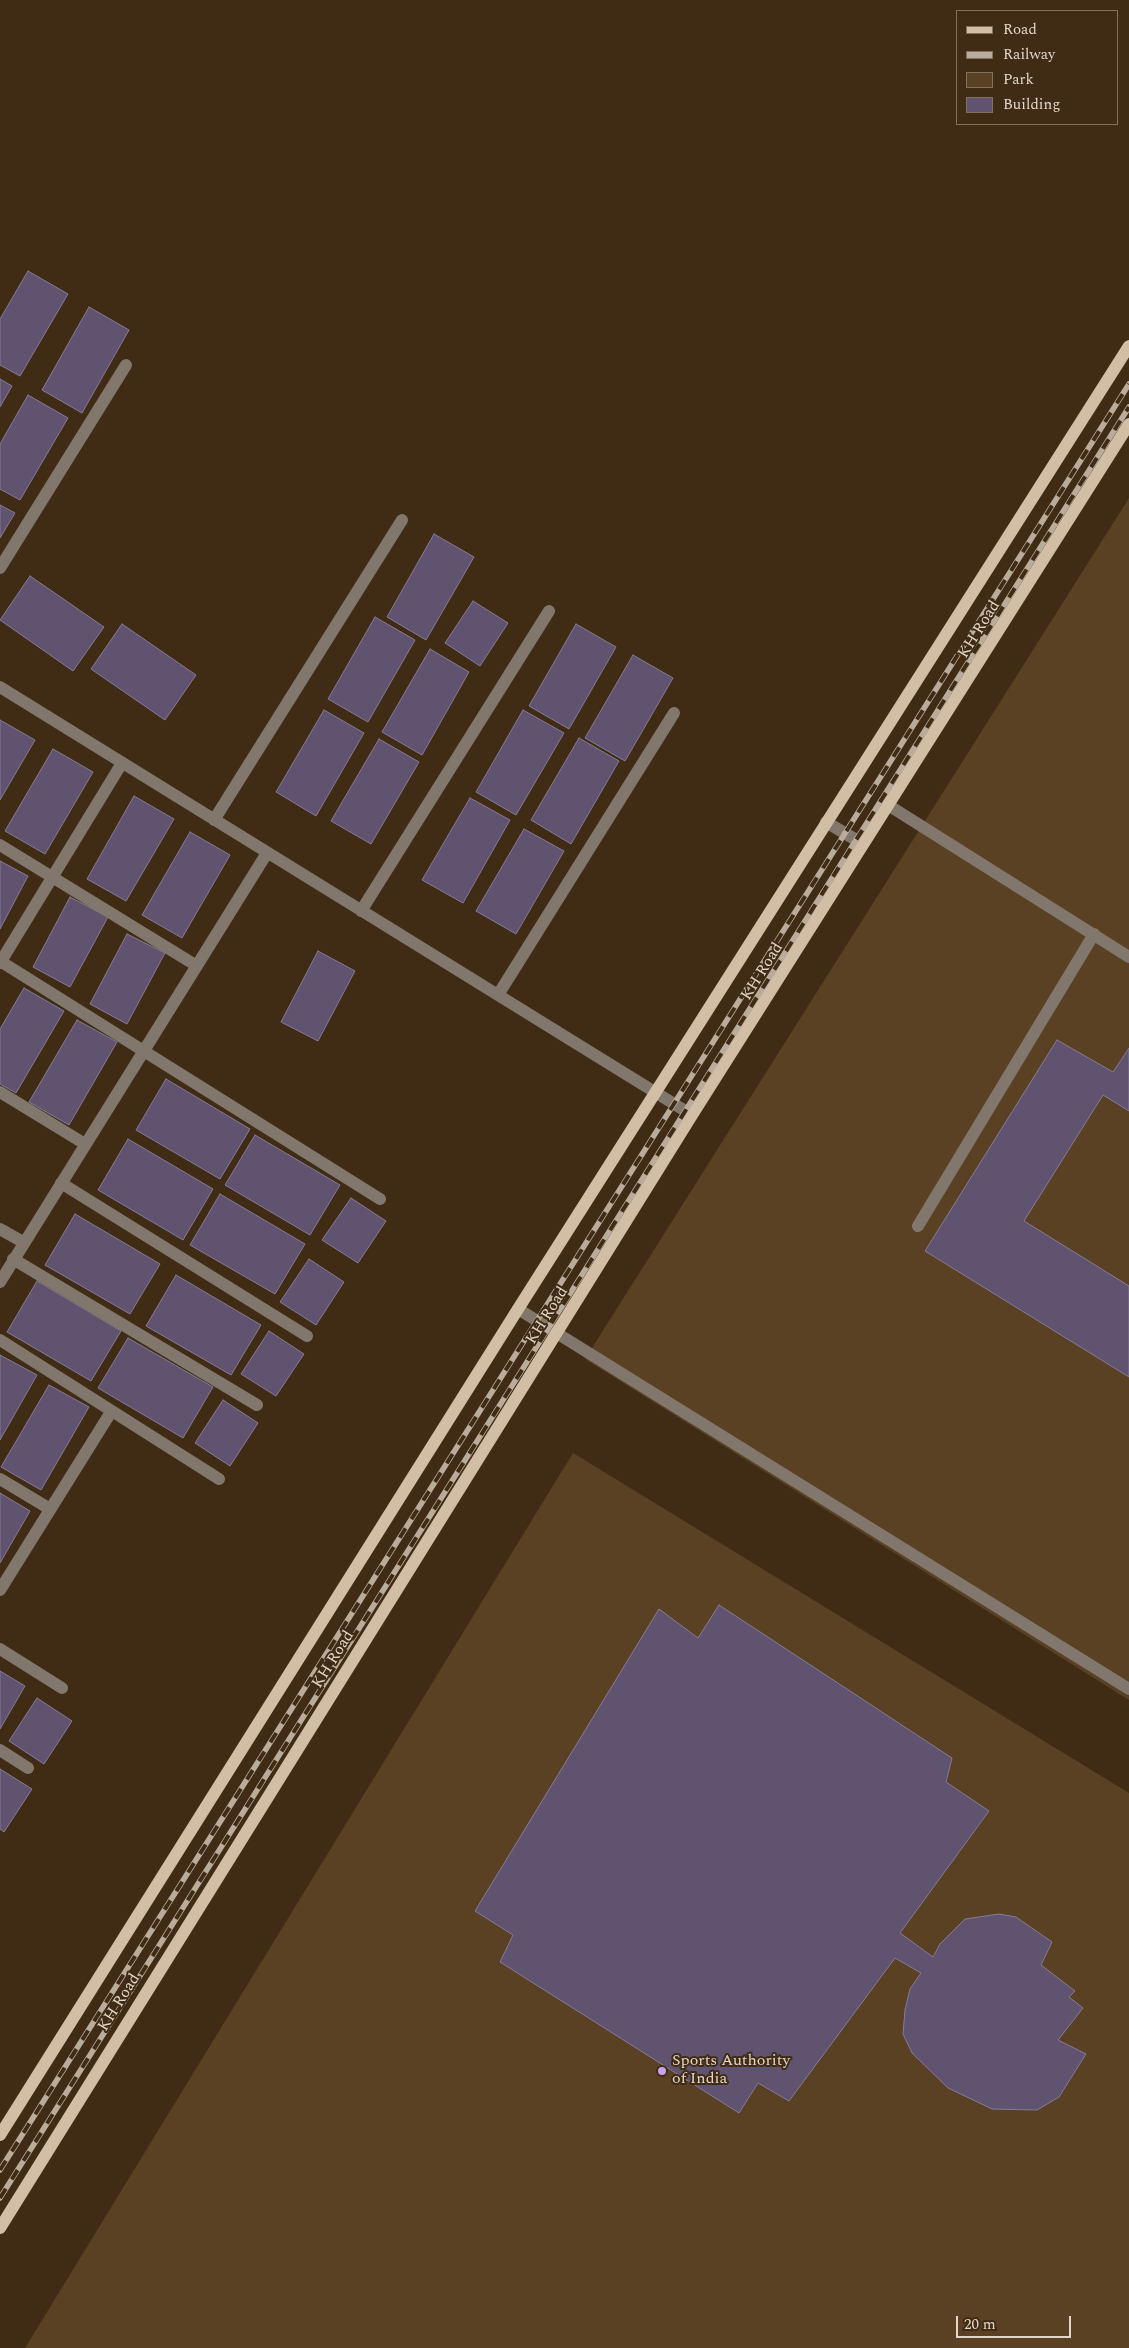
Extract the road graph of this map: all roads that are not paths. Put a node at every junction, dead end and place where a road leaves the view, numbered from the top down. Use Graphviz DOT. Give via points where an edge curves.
graph roads {
  1 [pos="1129,346"];
  2 [pos="126,366"];
  3 [pos="1129,424"];
  4 [pos="402,520"];
  5 [pos="0,568"];
  6 [pos="549,611"];
  7 [pos="0,687"];
  8 [pos="674,713"];
  9 [pos="122,763"];
  10 [pos="888,805"];
  11 [pos="214,820"];
  12 [pos="826,822"];
  13 [pos="863,844"];
  14 [pos="0,845"];
  15 [pos="267,853"];
  16 [pos="51,877"];
  17 [pos="361,911"];
  18 [pos="1094,934"];
  19 [pos="1129,957"];
  20 [pos="0,962"];
  21 [pos="197,966"];
  22 [pos="498,995"];
  23 [pos="142,1052"];
  24 [pos="0,1092"];
  25 [pos="655,1092"];
  26 [pos="692,1115"];
  27 [pos="85,1144"];
  28 [pos="61,1183"];
  29 [pos="380,1199"];
  30 [pos="918,1226"];
  31 [pos="0,1229"];
  32 [pos="23,1242"];
  33 [pos="13,1259"];
  34 [pos="0,1282"];
  35 [pos="518,1309"];
  36 [pos="557,1333"];
  37 [pos="307,1336"];
  38 [pos="0,1340"];
  39 [pos="257,1405"];
  40 [pos="111,1412"];
  41 [pos="219,1478"];
  42 [pos="0,1479"];
  43 [pos="50,1509"];
  44 [pos="0,1590"];
  45 [pos="0,1649"];
  46 [pos="62,1688"];
  47 [pos="1129,1689"];
  48 [pos="0,1750"];
  49 [pos="28,1768"];
  50 [pos="0,2135"];
  51 [pos="0,2228"];
  1 -- 12 [label="main road, KH Road"];
  2 -- 5 [label="street"];
  3 -- 10 [label="main road, KH Road"];
  4 -- 11 [label="street"];
  6 -- 17 [label="street"];
  7 -- 9 [label="street"];
  8 -- 22 [label="street"];
  9 -- 11 [label="street"];
  9 -- 16 [label="street"];
  10 -- 13 [label="main road, KH Road"];
  10 -- 18 [label="street"];
  11 -- 15 [label="street"];
  12 -- 13 [label="street"];
  12 -- 25 [label="main road, KH Road"];
  13 -- 26 [label="main road, KH Road"];
  14 -- 16 [label="street"];
  15 -- 17 [label="street"];
  15 -- 21 [label="street"];
  16 -- 20 [label="street"];
  16 -- 21 [label="street"];
  17 -- 22 [label="street"];
  18 -- 19 [label="street"];
  18 -- 30 [label="street"];
  20 -- 23 [label="street"];
  21 -- 23 [label="street"];
  22 -- 25 [label="street"];
  23 -- 27 [label="street"];
  23 -- 29 [label="street"];
  24 -- 27 [label="street"];
  25 -- 26 [label="street"];
  25 -- 35 [label="main road, KH Road"];
  26 -- 36 [label="main road, KH Road"];
  27 -- 28 [label="street"];
  28 -- 32 [label="street"];
  28 -- 37 [label="street"];
  31 -- 32 [label="street"];
  32 -- 33 [label="street"];
  33 -- 34 [label="street"];
  33 -- 39 [label="street"];
  35 -- 36 [label="street"];
  35 -- 50 [label="main road, KH Road"];
  36 -- 47 [label="street"];
  36 -- 51 [label="main road, KH Road"];
  38 -- 40 [label="street"];
  40 -- 41 [label="street"];
  40 -- 43 [label="street"];
  42 -- 43 [label="street"];
  43 -- 44 [label="street"];
  45 -- 46 [label="street"];
  48 -- 49 [label="street"];
}
